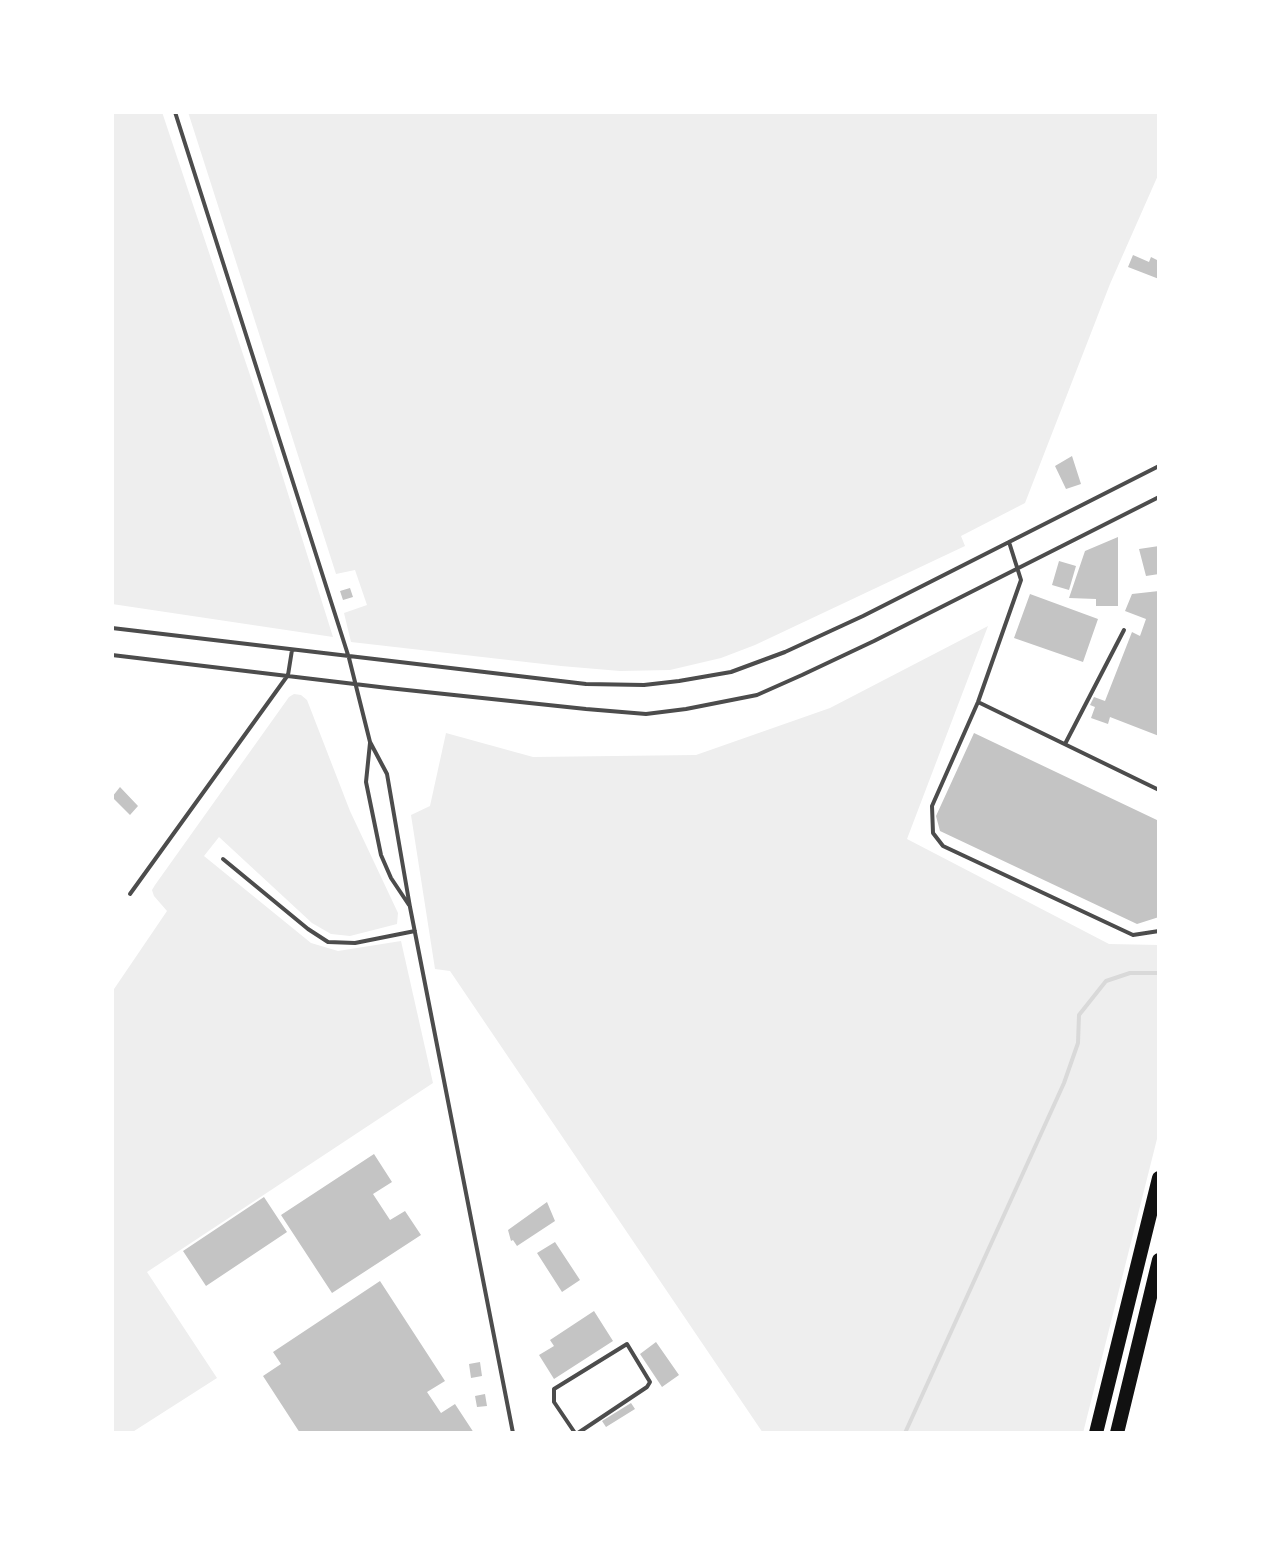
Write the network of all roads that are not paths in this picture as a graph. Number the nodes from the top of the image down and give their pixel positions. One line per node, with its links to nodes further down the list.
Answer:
1 (175, 112): 10 (lane)
2 (1159, 466): 4 (lane)
3 (1159, 497): 5 (lane)
4 (1009, 542): 5 (lane); 10 (lane)
5 (1019, 567): 12 (lane); 13 (lane)
6 (112, 628): 8 (lane)
7 (1124, 630): 15 (lane)
8 (292, 650): 10 (lane); 11 (lane)
9 (112, 655): 11 (lane)
10 (349, 658): 12 (lane)
11 (288, 675): 12 (lane); 18 (lane)
12 (357, 685): 14 (lane)
13 (978, 702): 15 (lane); 21 (lane)
14 (370, 742): 19 (lane); 19 (lane)
15 (1065, 744): 16 (lane)
16 (1159, 790)
17 (223, 859): 20 (lane)
18 (130, 894)
19 (410, 907): 20 (lane)
20 (415, 931): 24 (lane)
21 (1159, 931)
22 (1159, 1178): 26 (main road)
23 (1159, 1260): 27 (main road)
24 (513, 1433)
25 (576, 1433): 25 (lane)
26 (1096, 1433)
27 (1117, 1433)

